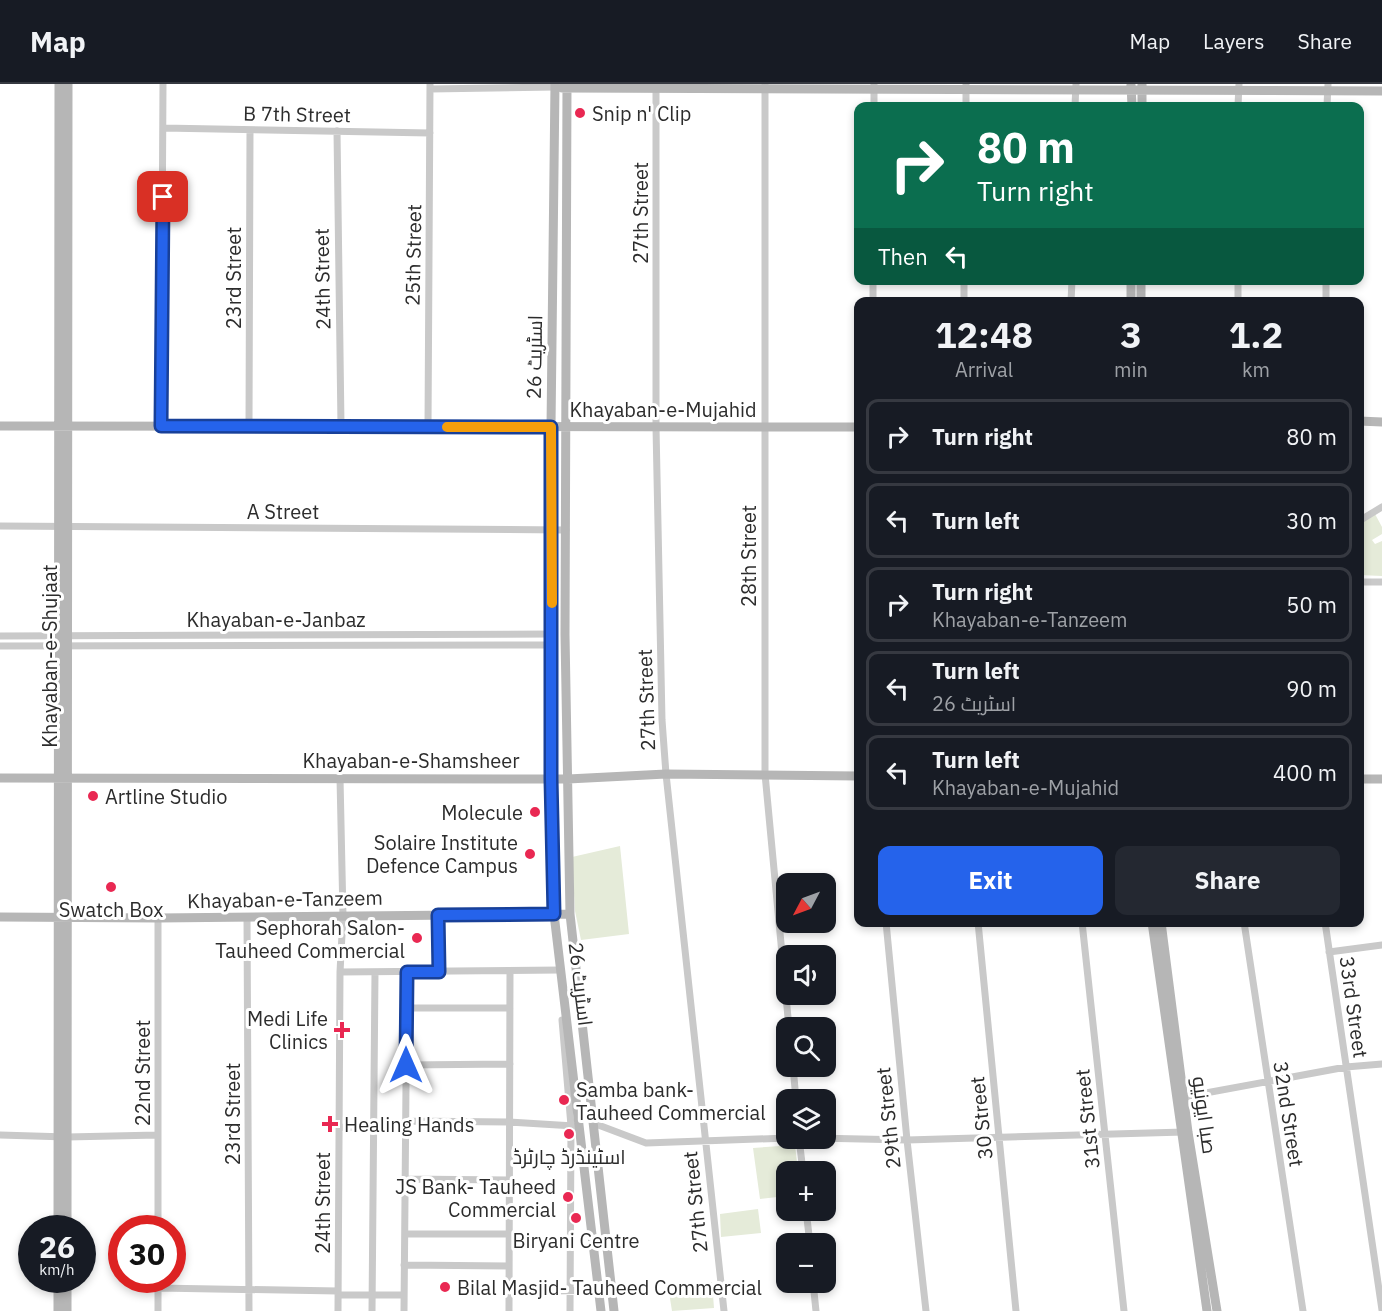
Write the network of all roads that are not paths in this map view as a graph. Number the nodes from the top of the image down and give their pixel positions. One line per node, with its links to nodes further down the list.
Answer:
1 (59, 84): 28 (main road, Khayaban-e-Shujaat)
2 (68, 84): 28 (main road, Khayaban-e-Shujaat)
3 (163, 84): 21 (street)
4 (430, 86): 5 (street); 24 (street, 25th Street)
5 (555, 86): 6 (main road); 33 (main road, اسٹریٹ 26)
6 (567, 86): 7 (main road); 34 (main road, اسٹریٹ 26)
7 (656, 86): 8 (main road); 35 (street, 27th Street)
8 (765, 86): 9 (main road); 36 (street, 28th Street)
9 (874, 86): 12 (main road); 17 (street)
10 (1076, 86): 12 (main road); 13 (main road); 18 (street)
11 (1238, 86): 14 (main road); 15 (main road); 19 (street)
12 (966, 87)
13 (1132, 87): 14 (main road)
14 (1142, 87)
15 (1328, 87): 16 (main road); 20 (street)
16 (1382, 91)
17 (874, 102)
18 (1075, 102)
19 (1238, 102)
20 (1327, 102)
21 (163, 128): 22 (street, B 7th Street); 29 (street)
22 (250, 129): 23 (street, B 7th Street); 30 (street, 23rd Street)
23 (337, 131): 24 (street, B 7th Street); 31 (street, 24th Street)
24 (430, 133): 32 (street, 25th Street)
25 (1364, 421): 26 (main road)
26 (1382, 422)
27 (0, 426): 28 (main road, Khayaban-e-Mujahid)
28 (64, 426): 29 (main road, Khayaban-e-Mujahid); 41 (main road, Khayaban-e-Shujaat)
29 (161, 426): 30 (main road, Khayaban-e-Mujahid)
30 (249, 426): 31 (main road, Khayaban-e-Mujahid)
31 (341, 426): 32 (main road, Khayaban-e-Mujahid)
32 (428, 426): 33 (main road, Khayaban-e-Mujahid)
33 (551, 427): 34 (main road, Khayaban-e-Mujahid); 42 (main road, اسٹریٹ 26)
34 (567, 427): 35 (main road, Khayaban-e-Mujahid); 43 (main road, اسٹریٹ 26)
35 (656, 427): 36 (main road, Khayaban-e-Mujahid); 51 (street, 27th Street)
36 (764, 427): 37 (main road, Khayaban-e-Mujahid); 52 (street, 28th Street)
37 (854, 427)
38 (1382, 508): 39 (street)
39 (1364, 518)
40 (0, 526): 41 (street, A Street)
41 (64, 526): 42 (street, A Street); 48 (main road, Khayaban-e-Shujaat)
42 (552, 530): 43 (street, A Street); 46 (main road, اسٹریٹ 26)
43 (566, 530): 60 (main road, اسٹریٹ 26)
44 (1364, 582): 45 (street)
45 (1382, 582)
46 (552, 634): 48 (street, Khayaban-e-Janbaz); 49 (main road, اسٹریٹ 26)
47 (0, 636): 48 (street, Khayaban-e-Janbaz)
48 (63, 641): 49 (street, Khayaban-e-Janbaz); 50 (street, Khayaban-e-Janbaz); 55 (main road, Khayaban-e-Shujaat)
49 (552, 645): 57 (main road, اسٹریٹ 26)
50 (0, 646)
51 (666, 774): 52 (main road, Khayaban-e-Shamsheer); 60 (main road, Khayaban-e-Shamsheer); 108 (street, 27th Street)
52 (765, 774): 53 (main road, Khayaban-e-Shamsheer); 86 (street, 28th Street)
53 (854, 776)
54 (0, 778): 55 (main road, Khayaban-e-Shamsheer)
55 (62, 778): 56 (main road, Khayaban-e-Shamsheer); 67 (main road, Khayaban-e-Shujaat)
56 (340, 778): 57 (main road, Khayaban-e-Shamsheer); 64 (street, 24th Street)
57 (551, 779): 60 (main road, Khayaban-e-Shamsheer); 61 (main road, اسٹریٹ 26)
58 (1364, 779): 59 (main road)
59 (1382, 779)
60 (567, 780): 62 (main road, اسٹریٹ 26)
61 (554, 914): 62 (main road, Khayaban-e-Tanzeem); 63 (main road, Khayaban-e-Tanzeem); 78 (main road, اسٹریٹ 26)
62 (570, 914): 95 (main road, اسٹریٹ 26)
63 (438, 915): 64 (main road, Khayaban-e-Tanzeem); 83 (street)
64 (344, 916): 66 (main road, Khayaban-e-Tanzeem); 80 (street, 24th Street)
65 (0, 917): 67 (main road, Khayaban-e-Tanzeem)
66 (247, 917): 68 (main road, Khayaban-e-Tanzeem); 119 (street, 23rd Street)
67 (63, 918): 68 (main road, Khayaban-e-Tanzeem); 103 (main road, Khayaban-e-Shujaat)
68 (158, 918): 102 (street, 22nd Street)
69 (886, 927): 107 (street, 29th Street)
70 (979, 927): 104 (street, 30 Street)
71 (1083, 927): 100 (street, 31st Street)
72 (1153, 927): 99 (main road, صبا ایونیو)
73 (1162, 927): 92 (main road, صبا ایونیو)
74 (1245, 927): 91 (street, 32nd Street)
75 (1326, 927): 77 (street, 33rd Street)
76 (1382, 945): 77 (street)
77 (1329, 952): 90 (street, 33rd Street)
78 (560, 970): 79 (street); 97 (main road, اسٹریٹ 26)
79 (510, 971): 83 (street); 85 (street)
80 (339, 972): 81 (street); 96 (street, 24th Street)
81 (375, 972): 82 (street); 98 (street)
82 (407, 972): 83 (street); 84 (street)
83 (439, 972)
84 (406, 1008): 85 (street); 89 (street)
85 (510, 1008): 87 (street)
86 (788, 1017)
87 (510, 1064): 89 (street); 94 (street)
88 (1382, 1064): 90 (street)
89 (406, 1065): 93 (street)
90 (1346, 1067): 91 (street); 130 (street, 33rd Street)
91 (1268, 1081): 92 (street); 149 (street, 32nd Street)
92 (1184, 1097): 99 (main road, صبا ایونیو)
93 (406, 1121): 94 (street); 98 (street); 109 (street)
94 (510, 1122): 97 (street); 110 (street)
95 (593, 1123): 108 (street); 141 (main road, اسٹریٹ 26)
96 (339, 1126): 98 (street); 126 (street, 24th Street)
97 (575, 1126): 120 (main road, اسٹریٹ 26); 121 (street)
98 (374, 1127): 128 (street)
99 (1184, 1132): 100 (street); 147 (main road, صبا ایونیو); 148 (main road, صبا ایونیو)
100 (1106, 1134): 104 (street); 146 (street, 31st Street)
101 (0, 1135): 103 (street)
102 (158, 1135): 103 (street); 113 (street, 22nd Street)
103 (63, 1137): 111 (main road, Khayaban-e-Shujaat); 112 (main road, Khayaban-e-Shujaat)
104 (1000, 1137): 107 (street); 145 (street, 30 Street)
105 (776, 1138): 108 (street)
106 (836, 1138): 107 (street)
107 (907, 1140): 144 (street, 29th Street)
108 (705, 1141): 142 (street, 27th Street)
109 (405, 1179): 110 (street); 114 (street)
110 (509, 1180): 115 (street)
111 (59, 1215)
112 (66, 1215)
113 (158, 1215)
114 (405, 1234): 115 (street); 116 (street)
115 (509, 1234): 117 (street)
116 (405, 1265): 117 (street); 129 (street)
117 (509, 1266): 122 (street)
118 (186, 1289): 119 (street)
119 (250, 1290): 126 (street); 134 (street, 23rd Street)
120 (599, 1290): 121 (street); 140 (main road, اسٹریٹ 26)
121 (570, 1291): 122 (street); 139 (street)
122 (509, 1292): 138 (street)
123 (58, 1293): 131 (main road)
124 (67, 1293): 132 (main road)
125 (158, 1293): 133 (street)
126 (338, 1293): 128 (street); 135 (street, 24th Street)
127 (814, 1293): 143 (street)
128 (372, 1295): 129 (street); 136 (street)
129 (404, 1295): 137 (street)
130 (1382, 1310)
131 (58, 1311)
132 (67, 1311)
133 (158, 1311)
134 (249, 1311)
135 (338, 1311)
136 (372, 1311)
137 (404, 1311)
138 (509, 1311)
139 (570, 1311)
140 (601, 1311)
141 (614, 1311)
142 (724, 1311)
143 (816, 1311)
144 (926, 1311)
145 (1016, 1311)
146 (1124, 1311)
147 (1207, 1311)
148 (1217, 1311)
149 (1303, 1311)

